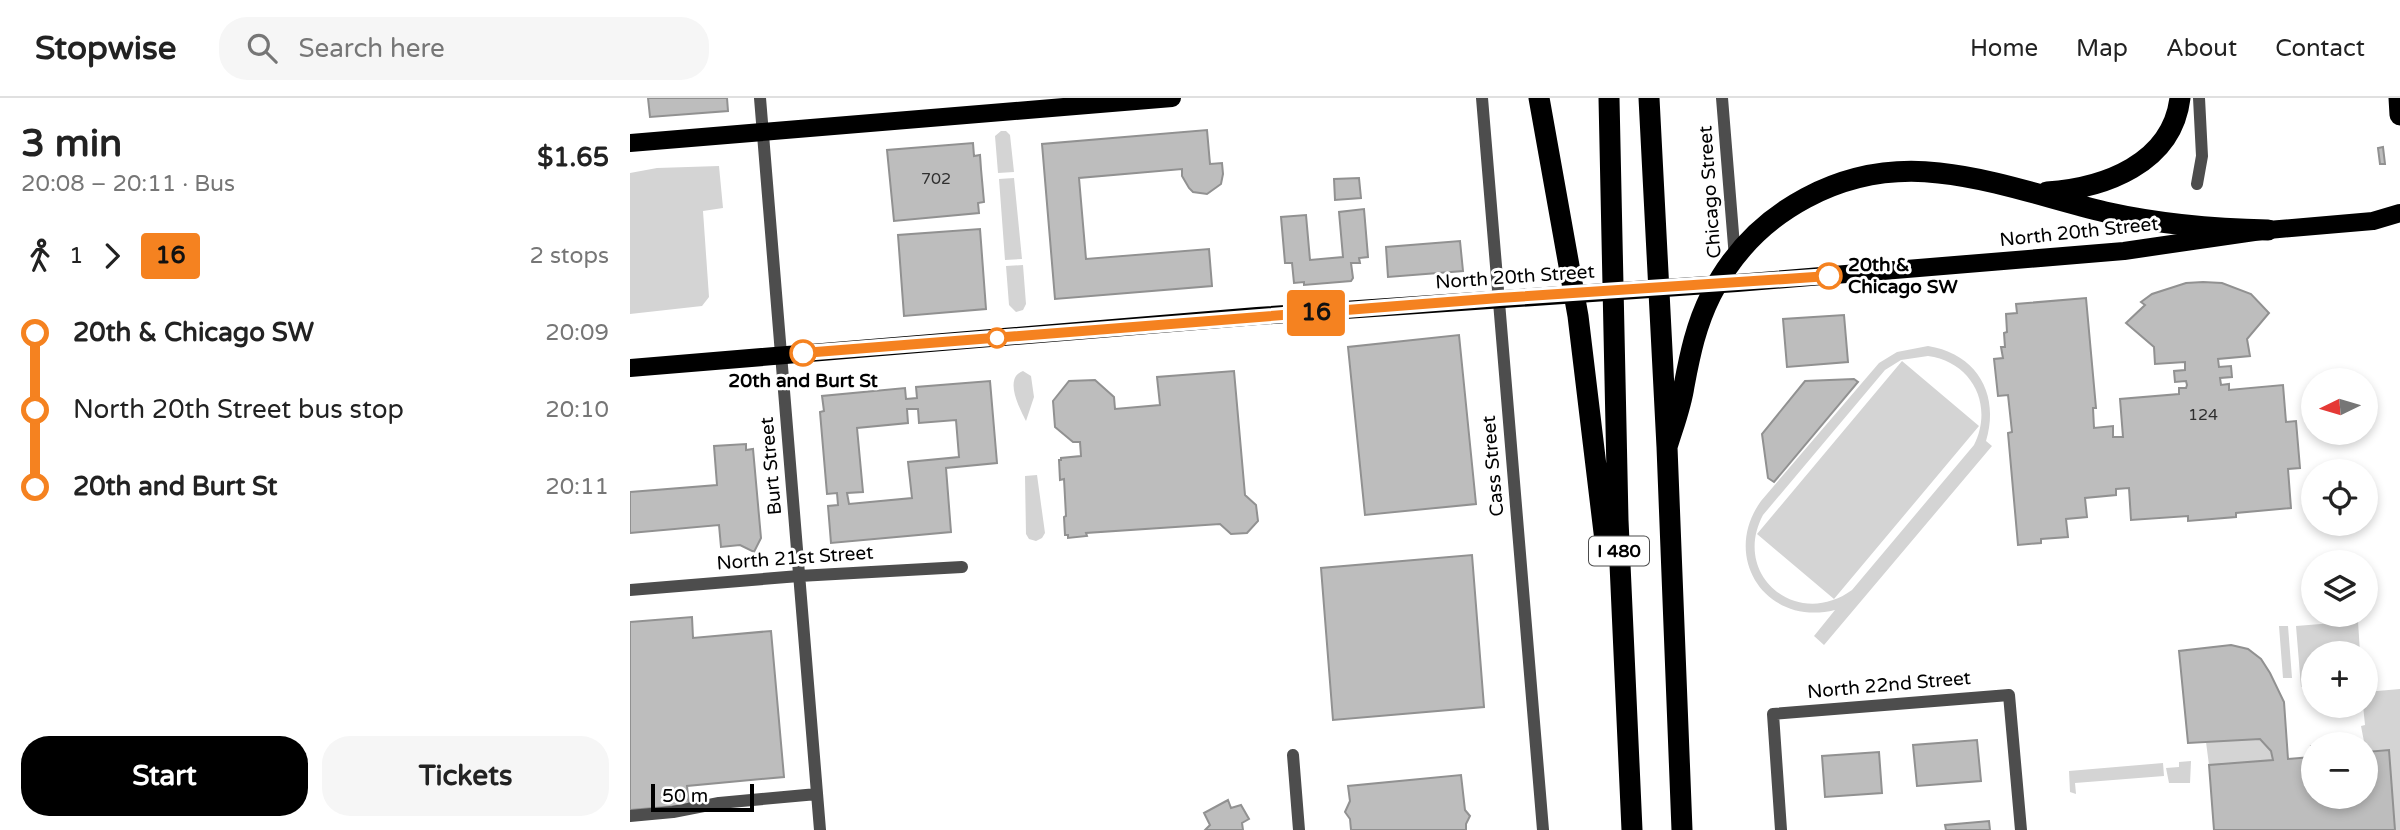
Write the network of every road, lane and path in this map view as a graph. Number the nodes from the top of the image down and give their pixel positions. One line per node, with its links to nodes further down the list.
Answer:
1 (760, 98): 12 (street, Burt Street)
2 (1172, 98): 12 (main road)
3 (1482, 98): 19 (street, Cass Street)
4 (1539, 98): 26 (highway)
5 (1609, 98): 26 (highway, I 480)
6 (1649, 98): 22 (highway, I 480)
7 (1722, 98): 18 (street, Chicago Street)
8 (2180, 98): 15 (highway)
9 (2199, 98): 14 (street)
10 (2399, 98): 11 (highway)
11 (2400, 115)
12 (763, 132): 13 (main road); 20 (street, Burt Street)
13 (630, 143)
14 (2197, 184)
15 (2034, 193): 17 (highway); 22 (highway)
16 (2400, 212): 17 (main road, North 20th Street)
17 (2268, 230): 18 (main road, North 20th Street)
18 (1737, 283): 19 (main road, North 20th Street)
19 (1499, 298): 20 (main road, North 20th Street); 32 (street, Cass Street)
20 (780, 355): 21 (main road, North 20th Street); 24 (street, Burt Street)
21 (630, 368)
22 (1667, 447): 34 (highway, I 480)
23 (962, 567): 24 (street, North 21st Street)
24 (799, 576): 25 (street, North 21st Street); 28 (street, Burt Street)
25 (630, 590)
26 (1627, 743): 33 (highway, I 480)
27 (1293, 755): 31 (street)
28 (817, 794): 29 (street); 30 (street, Burt Street)
29 (630, 816)
30 (820, 830)
31 (1299, 830)
32 (1543, 830)
33 (1632, 830)
34 (1682, 830)
35 (1781, 830): 36 (street, North 22nd Street)
36 (2021, 830)

